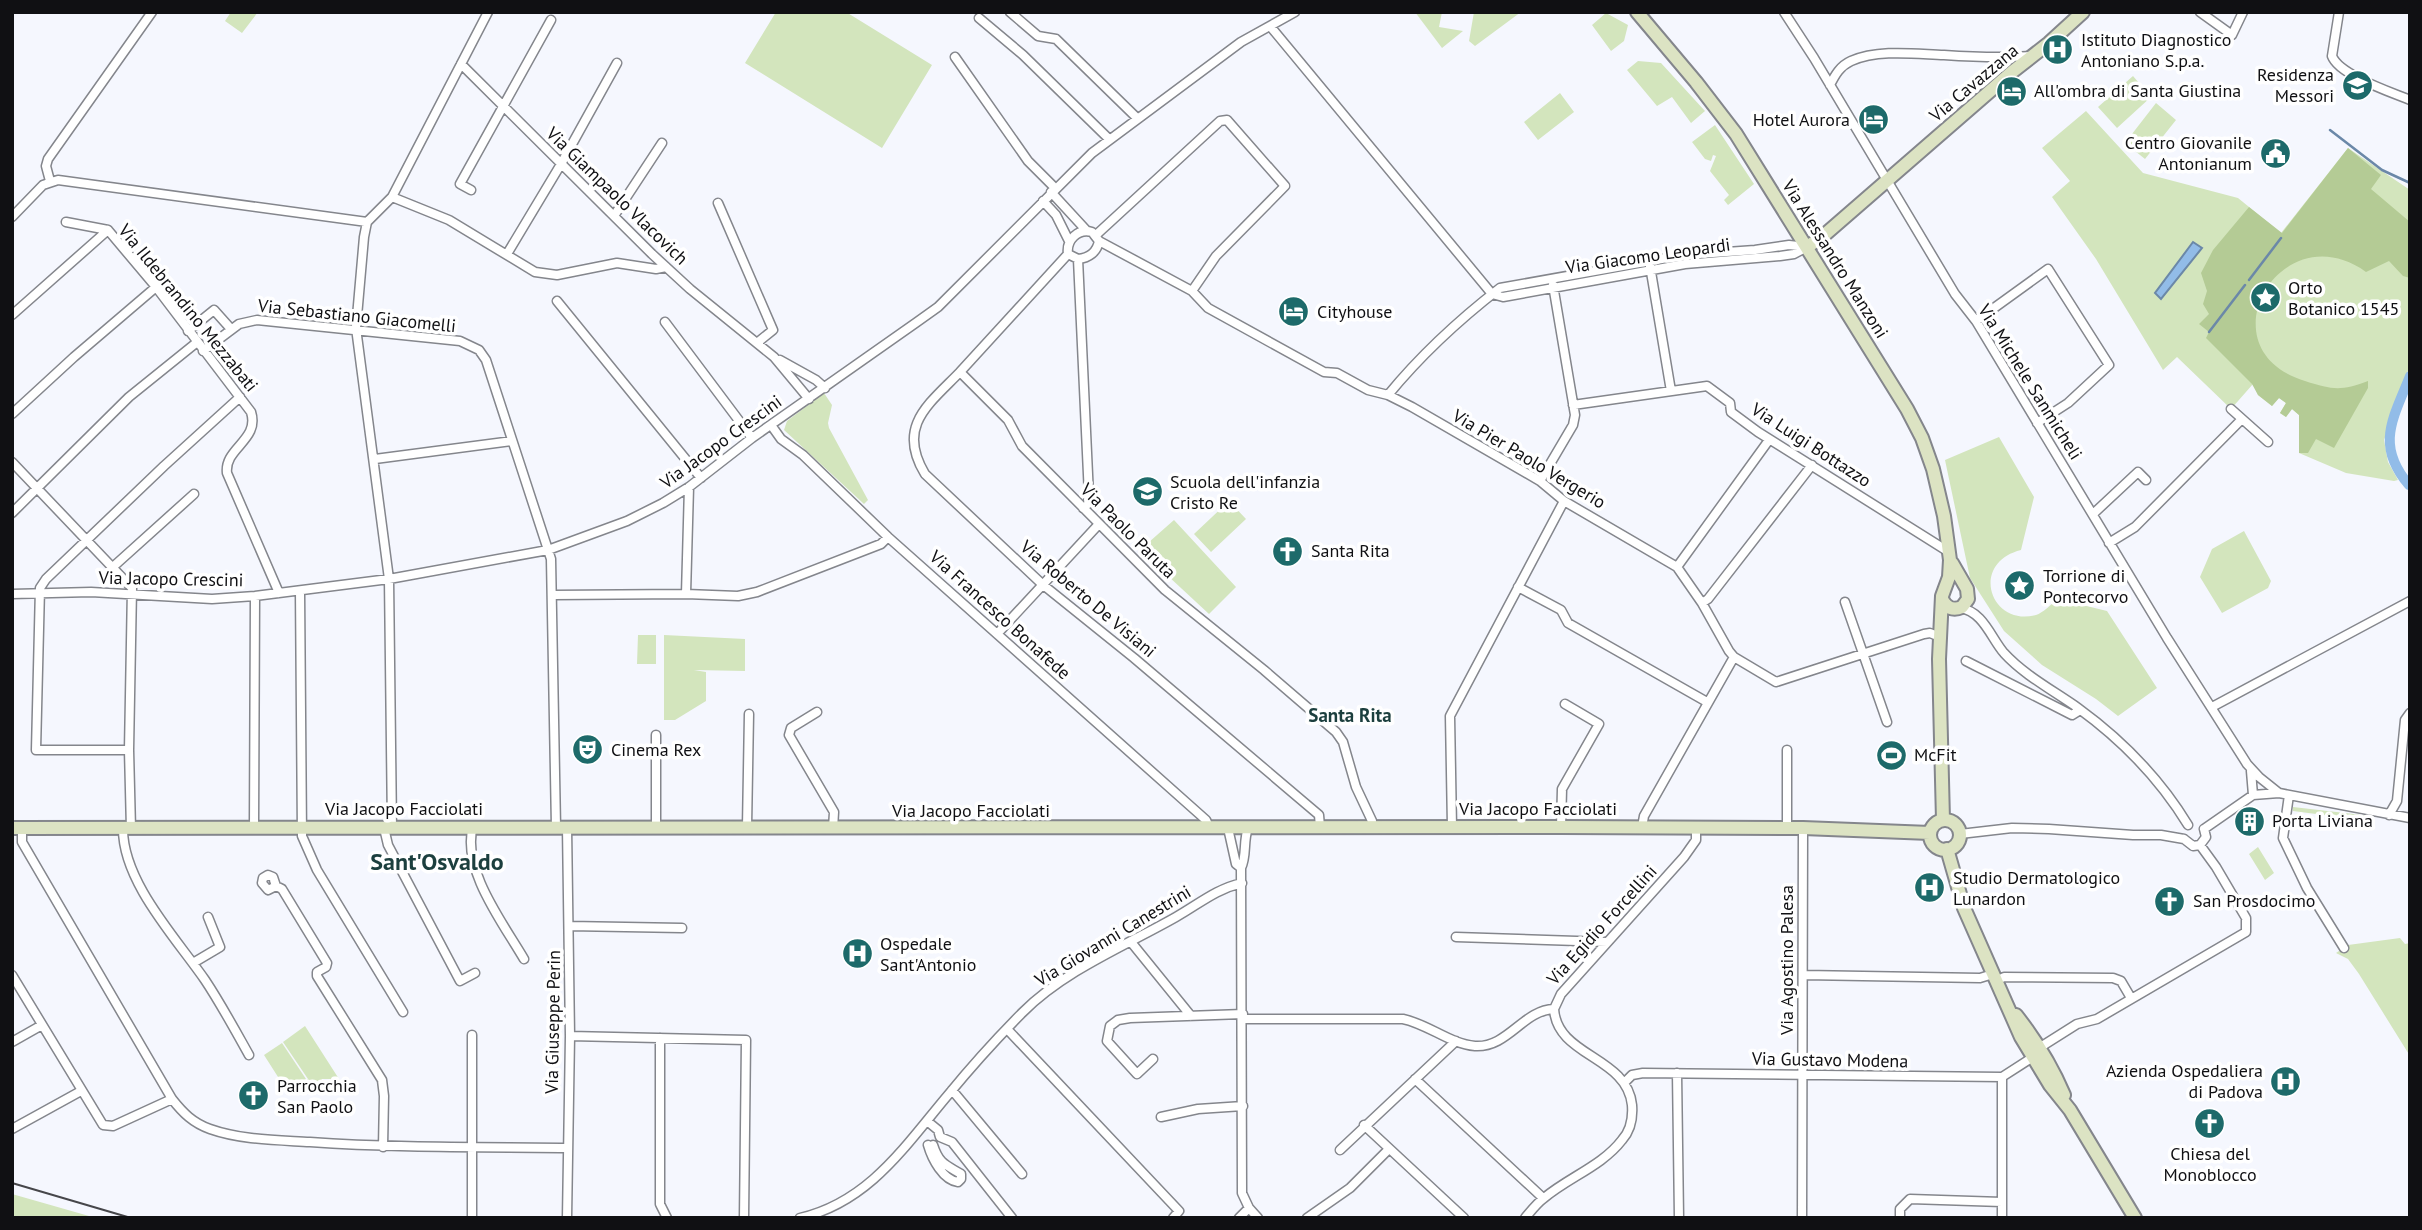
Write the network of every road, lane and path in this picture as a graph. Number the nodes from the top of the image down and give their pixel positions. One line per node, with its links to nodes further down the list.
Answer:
1 (152, 12): 26 (street)
2 (488, 12): 16 (street)
3 (1010, 12): 21 (street)
4 (1295, 12): 13 (street, Via Jacopo Crescini)
5 (1637, 12): 40 (main road, Via Alessandro Manzoni)
6 (1784, 12): 18 (street, Via Michele Sanmicheli)
7 (2082, 12): 14 (main road, Via Cavazzana)
8 (2200, 12): 9 (street)
9 (2243, 12)
10 (2339, 12): 19 (street)
11 (979, 18): 22 (street)
12 (551, 20): 20 (street)
13 (1270, 26): 21 (street, Via Jacopo Crescini); 49 (street)
14 (2032, 56): 18 (street); 25 (main road, Via Cavazzana)
15 (956, 57): 28 (street, Via Pier Paolo Vergerio)
16 (461, 64): 20 (street, Via Giampaolo Vlacovich); 29 (street)
17 (617, 64): 24 (street)
18 (1830, 85): 25 (street, Via Michele Sanmicheli)
19 (2410, 100)
20 (502, 106): 24 (street, Via Giampaolo Vlacovich); 27 (street)
21 (1137, 118): 22 (street, Via Jacopo Crescini)
22 (1109, 139): 28 (street, Via Jacopo Crescini)
23 (662, 143): 32 (street)
24 (561, 164): 32 (street, Via Giampaolo Vlacovich); 41 (street)
25 (1887, 180): 40 (main road, Via Giacomo Leopardi); 52 (street, Via Michele Sanmicheli)
26 (50, 181): 33 (street); 35 (street)
27 (471, 190)
28 (1053, 190): 30 (street, Via Jacopo Crescini); 37 (street, Via Pier Paolo Vergerio)
29 (392, 197): 35 (street); 41 (street)
30 (1043, 201): 39 (street); 62 (street, Via Jacopo Crescini)
31 (718, 203): 58 (street)
32 (614, 216): 45 (street, Via Giampaolo Vlacovich)
33 (12, 217)
34 (66, 222): 36 (street, Via Ildebrandino Mezzabati)
35 (367, 222): 54 (street)
36 (108, 230): 47 (street, Via Ildebrandino Mezzabati); 51 (street)
37 (1086, 230): 38 (street, Via Pier Paolo Vergerio); 39 (street)
38 (1098, 238): 43 (street); 48 (street, Via Pier Paolo Vergerio); 48 (street)
39 (1069, 241): 42 (street)
40 (1807, 247): 44 (street, Via Giacomo Leopardi); 95 (main road, Via Alessandro Manzoni)
41 (507, 254): 45 (street)
42 (1068, 254): 43 (street); 61 (street)
43 (1079, 259): 87 (street)
44 (1650, 266): 46 (street, Via Giacomo Leopardi); 63 (street)
45 (666, 267): 58 (street, Via Giampaolo Vlacovich)
46 (1553, 284): 49 (street, Via Giacomo Leopardi); 67 (street)
47 (156, 287): 56 (street, Via Ildebrandino Mezzabati); 69 (street)
48 (1192, 290): 64 (street, Via Pier Paolo Vergerio)
49 (1492, 294): 64 (street)
50 (557, 301): 80 (street)
51 (12, 315)
52 (1976, 321): 71 (street, Via Michele Sanmicheli); 71 (street)
53 (665, 322): 73 (street)
54 (356, 328): 55 (street, Via Sebastiano Giacomelli); 75 (street, Via Sebastiano Giacomelli); 77 (street)
55 (231, 330): 56 (street); 59 (street, Via Sebastiano Giacomelli)
56 (188, 331): 57 (street, Via Ildebrandino Mezzabati)
57 (196, 342): 59 (street, Via Ildebrandino Mezzabati); 84 (street)
58 (758, 342): 60 (street, Via Giampaolo Vlacovich)
59 (203, 351): 65 (street, Via Ildebrandino Mezzabati)
60 (774, 357): 62 (street, Via Giampaolo Vlacovich); 66 (street, Via Giampaolo Vlacovich)
61 (960, 372): 87 (street, Via Paolo Paruta); 99 (street, Via Roberto De Visiani)
62 (825, 388): 66 (street, Via Jacopo Crescini)
63 (1671, 391): 67 (street, Via Luigi Bottazzo); 74 (street, Via Luigi Bottazzo)
64 (1388, 395): 82 (street, Via Pier Paolo Vergerio)
65 (240, 397): 92 (street); 104 (street, Via Ildebrandino Mezzabati)
66 (809, 399): 72 (street, Via Jacopo Crescini)
67 (1573, 405): 82 (street)
68 (2231, 409): 70 (street)
69 (12, 414)
70 (2242, 419): 76 (street); 93 (street)
71 (2038, 423): 89 (street, Via Michele Sanmicheli)
72 (771, 425): 73 (street, Via Jacopo Crescini); 91 (street, Via Francesco Bonafede)
73 (752, 438): 80 (street, Via Jacopo Crescini)
74 (1769, 440): 79 (street, Via Luigi Bottazzo); 97 (street)
75 (512, 441): 77 (street); 94 (street, Via Sebastiano Giacomelli)
76 (2268, 442)
77 (375, 459): 98 (street)
78 (12, 462): 84 (street)
79 (1812, 466): 95 (street, Via Luigi Bottazzo); 113 (street)
80 (701, 478): 83 (street, Via Jacopo Crescini)
81 (2146, 480): 89 (street)
82 (1540, 481): 86 (street, Via Pier Paolo Vergerio)
83 (689, 487): 94 (street, Via Jacopo Crescini); 108 (street)
84 (37, 488): 88 (street); 92 (street)
85 (194, 494): 96 (street)
86 (1564, 501): 97 (street, Via Pier Paolo Vergerio); 100 (street)
87 (1083, 508): 90 (street, Via Paolo Paruta)
88 (12, 513)
89 (2093, 514): 93 (street, Via Michele Sanmicheli)
90 (1100, 524): 99 (street); 147 (street, Via Paolo Paruta)
91 (888, 537): 108 (street); 117 (street, Via Francesco Bonafede)
92 (87, 540): 96 (street); 103 (street)
93 (2109, 542): 123 (street, Via Michele Sanmicheli)
94 (548, 550): 98 (street, Via Jacopo Crescini); 109 (street, Via Sebastiano Giacomelli)
95 (1949, 552): 101 (main road, Via Alessandro Manzoni); 105 (main road, Via Alessandro Manzoni)
96 (114, 566): 107 (street)
97 (1677, 567): 113 (street, Via Pier Paolo Vergerio)
98 (389, 579): 102 (street, Via Jacopo Crescini); 153 (street)
99 (1042, 584): 117 (street); 146 (street, Via Roberto De Visiani)
100 (1518, 587): 121 (street); 148 (street)
101 (1966, 590): 105 (main road); 114 (main road); 115 (street, Via Alessandro Manzoni)
102 (300, 591): 104 (street, Via Jacopo Crescini); 141 (street)
103 (39, 592): 106 (street, Via Jacopo Crescini); 107 (street, Via Jacopo Crescini); 130 (street)
104 (279, 593): 110 (street, Via Jacopo Crescini)
105 (1944, 593): 114 (main road); 116 (main road, Via Alessandro Manzoni)
106 (12, 594)
107 (133, 594): 110 (street, Via Jacopo Crescini); 130 (street)
108 (686, 594): 109 (street)
109 (553, 595): 142 (street, Via Giuseppe Perin)
110 (255, 596): 152 (street)
111 (2410, 601): 123 (street)
112 (1845, 602): 118 (street)
113 (1702, 603): 119 (street, Via Pier Paolo Vergerio)
114 (1959, 609): 115 (street, Via Alessandro Manzoni); 116 (main road)
115 (1988, 630): 124 (street, Via Alessandro Manzoni)
116 (1940, 633): 118 (street); 138 (main road, Via Alessandro Manzoni)
117 (997, 634): 145 (street, Via Francesco Bonafede)
118 (1863, 654): 119 (street); 128 (street)
119 (1734, 657): 121 (street)
120 (1966, 661): 124 (street)
121 (1707, 702): 150 (street)
122 (1565, 704): 149 (street)
123 (2212, 707): 132 (street, Via Michele Sanmicheli)
124 (2080, 710): 139 (street, Via Alessandro Manzoni)
125 (817, 712): 160 (street)
126 (2410, 713): 136 (street)
127 (750, 714): 144 (street)
128 (1887, 722)
129 (656, 735): 143 (street)
130 (129, 750): 159 (street)
131 (1787, 750): 156 (street)
132 (2250, 769): 133 (street, Via Michele Sanmicheli); 134 (street, Via Michele Sanmicheli)
133 (2279, 793): 134 (street); 135 (street)
134 (2253, 795): 158 (street)
135 (2289, 795): 136 (street); 175 (street)
136 (2389, 815): 137 (street)
137 (2410, 818)
138 (1943, 820): 161 (main road); 162 (main road)
139 (2188, 825): 158 (street); 163 (street)
140 (473, 826): 142 (main road, Via Jacopo Facciolati); 153 (main road, Via Jacopo Facciolati); 176 (street)
141 (302, 827): 152 (main road, Via Jacopo Facciolati); 153 (main road, Via Jacopo Facciolati); 184 (street)
142 (562, 827): 143 (main road, Via Jacopo Facciolati); 170 (street, Via Giuseppe Perin)
143 (656, 827): 144 (main road, Via Jacopo Facciolati)
144 (747, 827): 160 (main road, Via Jacopo Facciolati)
145 (1209, 827): 154 (main road, Via Jacopo Facciolati); 160 (main road, Via Jacopo Facciolati)
146 (1320, 827): 147 (main road, Via Jacopo Facciolati); 154 (main road, Via Jacopo Facciolati)
147 (1371, 827): 148 (main road, Via Jacopo Facciolati)
148 (1452, 827): 149 (main road, Via Jacopo Facciolati)
149 (1561, 827): 150 (main road, Via Jacopo Facciolati)
150 (1642, 827): 155 (main road, Via Jacopo Facciolati)
151 (17, 828): 159 (main road, Via Jacopo Facciolati); 204 (street)
152 (254, 828): 159 (main road, Via Jacopo Facciolati)
153 (388, 828): 178 (street)
154 (1238, 828): 166 (street); 166 (street)
155 (1696, 828): 156 (main road, Via Jacopo Facciolati); 174 (street, Via Egidio Forcellini)
156 (1787, 828): 157 (main road, Via Jacopo Facciolati)
157 (1803, 828): 161 (main road, Via Jacopo Facciolati); 180 (street, Via Agostino Palesa)
158 (2204, 828): 164 (street)
159 (127, 829): 177 (street)
160 (834, 829)
161 (1930, 833): 165 (main road)
162 (1960, 834): 163 (street); 165 (main road)
163 (2184, 839): 164 (street)
164 (2200, 845): 182 (street)
165 (1947, 849): 181 (main road)
166 (1241, 868): 167 (street)
167 (1242, 883): 173 (street, Via Giovanni Canestrini); 186 (street)
168 (276, 886): 214 (street)
169 (208, 917): 177 (street)
170 (569, 926): 171 (street); 190 (street, Via Giuseppe Perin)
171 (682, 928)
172 (1456, 937): 174 (street)
173 (1130, 942): 185 (street); 188 (street, Via Giovanni Canestrini)
174 (1607, 942): 183 (street, Via Egidio Forcellini)
175 (2344, 948)
176 (524, 958)
177 (193, 963): 195 (street)
178 (475, 973)
179 (12, 975): 187 (street)
180 (1804, 975): 181 (street); 198 (street, Via Agostino Palesa)
181 (1995, 977): 182 (street); 194 (main road)
182 (2131, 998): 194 (street)
183 (1554, 1009): 192 (street); 201 (street, Via Egidio Forcellini)
184 (403, 1012)
185 (1191, 1016): 186 (street); 196 (street)
186 (1243, 1017): 192 (street); 205 (street)
187 (42, 1025): 193 (street); 203 (street)
188 (1007, 1029): 202 (street, Via Giovanni Canestrini); 230 (street)
189 (472, 1035): 213 (street)
190 (570, 1036): 191 (street); 215 (street, Via Giuseppe Perin)
191 (660, 1038): 226 (street); 227 (street)
192 (1455, 1041): 200 (street)
193 (12, 1042)
194 (2036, 1053): 199 (street); 239 (main road)
195 (249, 1055)
196 (1153, 1059)
197 (1677, 1073): 198 (street, Via Gustavo Modena); 201 (street, Via Gustavo Modena); 236 (street)
198 (1802, 1076): 199 (street, Via Gustavo Modena); 237 (street, Via Agostino Palesa)
199 (2002, 1077): 220 (street)
200 (1415, 1079): 208 (street); 219 (street)
201 (1625, 1082): 219 (street)
202 (952, 1090): 207 (street, Via Giovanni Canestrini); 218 (street)
203 (81, 1091): 204 (street); 209 (street)
204 (172, 1100): 214 (street)
205 (1243, 1107): 206 (street); 221 (street)
206 (1161, 1117)
207 (927, 1121): 210 (street, Via Giovanni Canestrini); 211 (street)
208 (1364, 1125): 216 (street); 217 (street)
209 (12, 1129)
210 (915, 1137): 212 (street); 223 (street, Via Giovanni Canestrini)
211 (940, 1137): 212 (street); 229 (street)
212 (931, 1145): 212 (street)
213 (471, 1146): 214 (street); 215 (street); 224 (street)
214 (383, 1147)
215 (566, 1148): 225 (street, Via Giuseppe Perin)
216 (1389, 1149): 233 (street); 234 (street)
217 (1340, 1150)
218 (1022, 1174)
219 (1543, 1198): 235 (street)
220 (2002, 1202): 222 (street); 238 (street)
221 (1249, 1208): 231 (street); 232 (street)
222 (1900, 1214)
223 (814, 1216): 228 (street, Via Giovanni Canestrini)
224 (472, 1218)
225 (567, 1218)
226 (667, 1218)
227 (744, 1218)
228 (800, 1218)
229 (1012, 1218)
230 (1172, 1218)
231 (1239, 1218)
232 (1258, 1218)
233 (1307, 1218)
234 (1464, 1218)
235 (1525, 1218)
236 (1679, 1218)
237 (1802, 1218)
238 (2002, 1218)
239 (2135, 1218)

